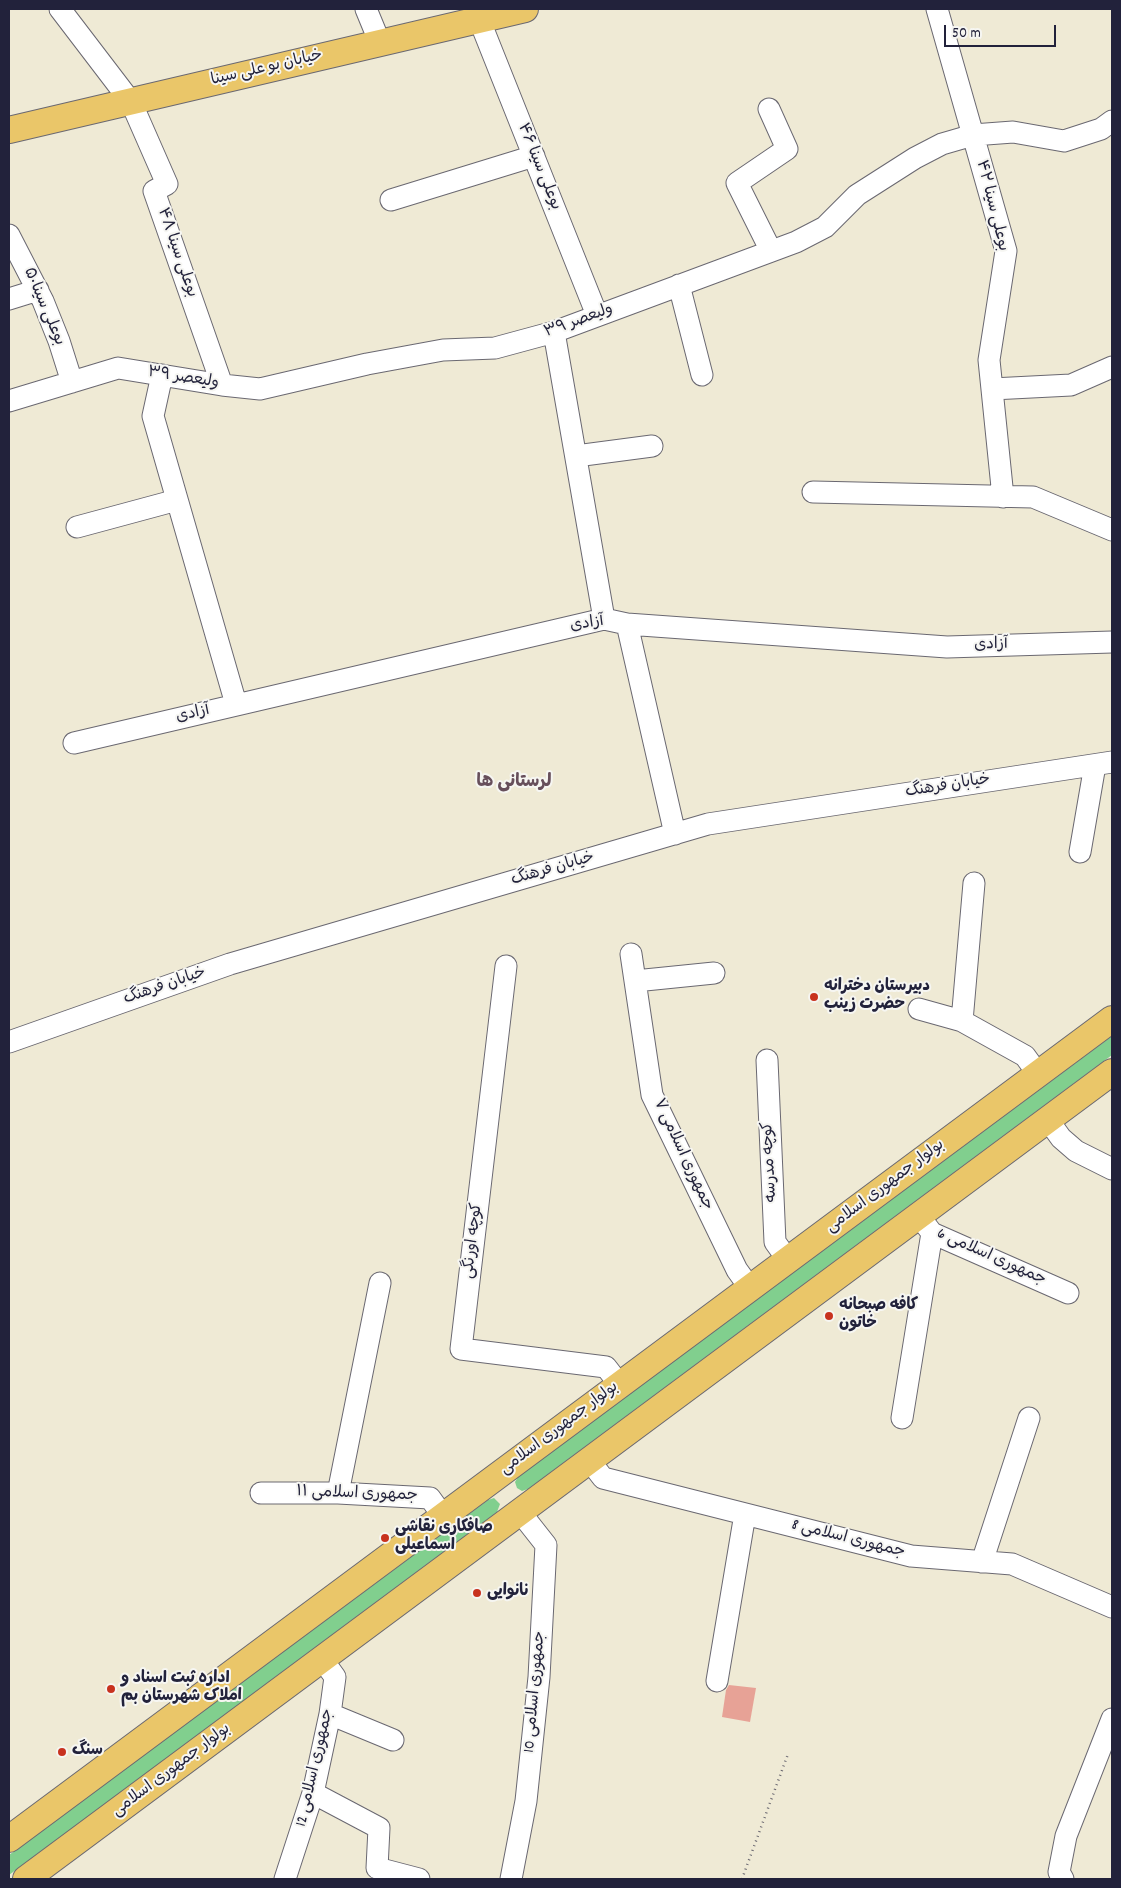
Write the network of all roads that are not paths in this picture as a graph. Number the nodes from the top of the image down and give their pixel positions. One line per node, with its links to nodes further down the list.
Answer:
1 (60, 9): 7 (street)
2 (366, 9): 6 (street)
3 (525, 9): 5 (main road, خیابان بو علی سینا)
4 (938, 9): 11 (street, بوعلی سینا ۴۲)
5 (479, 20): 6 (main road, خیابان بو علی سینا); 12 (street, بوعلی سینا ۴۶)
6 (380, 43): 7 (main road, خیابان بو علی سینا)
7 (131, 102): 10 (main road, خیابان بو علی سینا); 25 (street, بوعلی سینا ۴۸)
8 (769, 109): 15 (street)
9 (1112, 121): 11 (street, ولیعصر ۳۹)
10 (9, 130)
11 (973, 136): 15 (street, ولیعصر ۳۹); 26 (street, بوعلی سینا ۴۲)
12 (534, 156): 13 (street); 19 (street, بوعلی سینا ۴۶)
13 (391, 200)
14 (9, 235): 17 (street, بوعلی سینا۵۰)
15 (770, 251): 16 (street, ولیعصر ۳۹)
16 (680, 285): 19 (street, ولیعصر ۳۹); 23 (street)
17 (38, 290): 18 (street); 24 (street, بوعلی سینا۵۰)
18 (9, 299)
19 (597, 315): 20 (street, ولیعصر ۳۹)
20 (554, 332): 25 (street, ولیعصر ۳۹); 29 (street)
21 (1112, 367): 26 (street)
22 (162, 375): 24 (street, ولیعصر ۳۹); 25 (street, ولیعصر ۳۹); 32 (street)
23 (702, 375)
24 (72, 382): 27 (street, ولیعصر ۳۹)
25 (222, 385)
26 (992, 389): 31 (street, بوعلی سینا ۴۲)
27 (9, 402)
28 (652, 446): 29 (street)
29 (576, 456): 35 (street)
30 (814, 492): 31 (street)
31 (1003, 497): 34 (street)
32 (177, 500): 33 (street); 38 (street)
33 (77, 527)
34 (1112, 530)
35 (604, 619): 36 (street, آزادی); 38 (street, آزادی)
36 (627, 624): 37 (street, آزادی); 41 (street)
37 (1112, 642)
38 (236, 704): 39 (street, آزادی)
39 (74, 743)
40 (1104, 763): 41 (street, خیابان فرهنگ); 42 (street)
41 (675, 834): 51 (street, خیابان فرهنگ)
42 (1080, 852)
43 (974, 883): 50 (street)
44 (631, 954): 47 (street, جمهوری اسلامی ۷)
45 (506, 966): 62 (street, کوچه اورنگی)
46 (714, 973): 47 (street)
47 (635, 981): 60 (street, جمهوری اسلامی ۷)
48 (919, 1009): 50 (street)
49 (1112, 1019): 54 (main road, بولوار جمهوری اسلامی)
50 (962, 1021): 54 (street)
51 (9, 1042)
52 (767, 1060): 58 (street, کوچه مدرسه)
53 (1112, 1072): 55 (main road, بولوار جمهوری اسلامی)
54 (1038, 1074): 58 (main road, بولوار جمهوری اسلامی)
55 (1048, 1120): 56 (street); 57 (main road, بولوار جمهوری اسلامی)
56 (1112, 1169)
57 (926, 1224): 61 (street, جمهوری اسلامی 6); 63 (street); 65 (main road, بولوار جمهوری اسلامی)
58 (788, 1260): 60 (main road, بولوار جمهوری اسلامی)
59 (380, 1283): 68 (street)
60 (750, 1288): 62 (main road, بولوار جمهوری اسلامی)
61 (1068, 1293)
62 (620, 1385): 66 (main road, بولوار جمهوری اسلامی)
63 (902, 1418)
64 (1029, 1418): 72 (street)
65 (590, 1460): 69 (main road, بولوار جمهوری اسلامی); 70 (street, جمهوری اسلامی 8)
66 (495, 1478): 69 (main road); 71 (main road, بولوار جمهوری اسلامی)
67 (261, 1493): 68 (street, جمهوری اسلامی ۱۱)
68 (338, 1493): 71 (street, جمهوری اسلامی ۱۱)
69 (520, 1512): 74 (main road, بولوار جمهوری اسلامی); 84 (street, جمهوری اسلامی 10)
70 (745, 1514): 72 (street, جمهوری اسلامی 8); 75 (street)
71 (443, 1516): 80 (main road, بولوار جمهوری اسلامی)
72 (982, 1562): 73 (street, جمهوری اسلامی 8)
73 (1112, 1607)
74 (322, 1659): 76 (street, جمهوری اسلامی 12); 81 (main road, بولوار جمهوری اسلامی)
75 (717, 1681)
76 (330, 1714): 78 (street); 79 (street, جمهوری اسلامی 12)
77 (1112, 1719): 85 (street)
78 (393, 1740)
79 (313, 1793): 82 (street, جمهوری اسلامی 12); 83 (street)
80 (9, 1839)
81 (26, 1879)
82 (285, 1879)
83 (419, 1879)
84 (511, 1879)
85 (1063, 1879)

